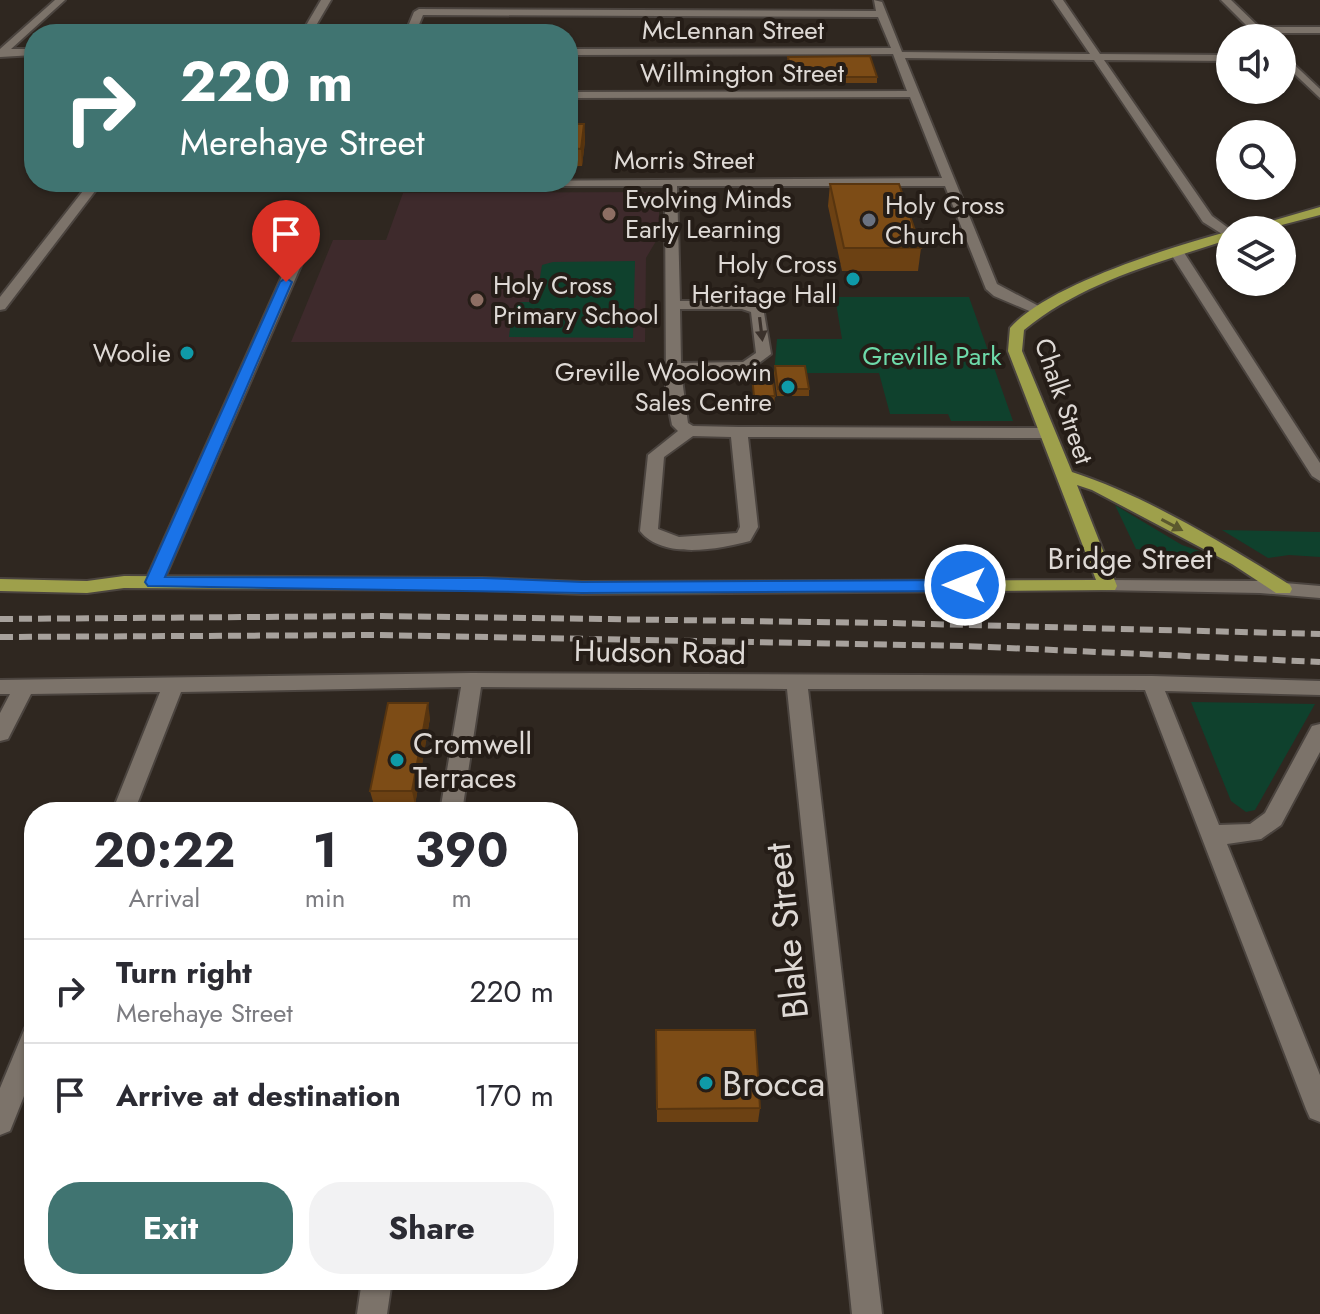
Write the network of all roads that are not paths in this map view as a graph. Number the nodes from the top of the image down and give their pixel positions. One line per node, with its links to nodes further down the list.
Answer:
1 (60, 0): 7 (street)
2 (326, 0): 8 (street)
3 (876, 0): 6 (street, Chalk Street)
4 (1058, 0): 18 (street)
5 (1226, 0): 10 (street)
6 (882, 14): 9 (street); 17 (street, Chalk Street)
7 (33, 24)
8 (312, 24)
9 (414, 24)
10 (1250, 24)
11 (1296, 30): 12 (street)
12 (1320, 30)
13 (24, 32): 16 (street)
14 (24, 52): 16 (street)
15 (578, 52): 17 (street, McLennan Street)
16 (0, 53)
17 (898, 53): 18 (street, McLennan Street); 21 (street, Chalk Street)
18 (1095, 57): 19 (street, McLennan Street); 30 (street)
19 (1216, 58)
20 (1296, 70): 23 (street)
21 (915, 94): 22 (street, Willmington Street); 26 (street, Chalk Street)
22 (578, 95)
23 (1320, 95)
24 (578, 182): 25 (street, Morris Street)
25 (671, 182): 26 (street, Morris Street); 34 (street)
26 (950, 182): 36 (street, Chalk Street)
27 (88, 192): 35 (street)
28 (1320, 211): 29 (main road)
29 (1296, 217)
30 (1216, 225)
31 (1216, 239): 32 (main road)
32 (1176, 251): 36 (main road); 42 (street)
33 (299, 254): 45 (street)
34 (672, 305): 37 (street); 37 (street, one-way to 37)
35 (0, 306)
36 (1039, 310): 40 (main road, Chalk Street)
37 (674, 368): 38 (street)
38 (689, 431): 39 (street); 39 (street)
39 (739, 432): 40 (street)
40 (1046, 433): 41 (main road, Chalk Street)
41 (1062, 475): 47 (main road, Chalk Street); 48 (main road, one-way to 48)
42 (1320, 476)
43 (0, 574): 44 (main road, Bridge Street)
44 (124, 582): 45 (main road, Bridge Street); 46 (main road, Bridge Street)
45 (154, 582): 47 (main road, Bridge Street)
46 (0, 585)
47 (1108, 586): 48 (street, Bridge Street)
48 (1283, 589): 49 (street, Bridge Street)
49 (1320, 592)
50 (472, 680): 51 (street, Hudson Road); 53 (street, Hudson Road); 60 (street)
51 (174, 683): 55 (street, Hudson Road); 59 (street)
52 (1152, 683): 53 (street, Hudson Road); 56 (street, Hudson Road); 61 (street)
53 (797, 684): 67 (street, Blake Street)
54 (0, 687): 55 (street, Hudson Road)
55 (24, 687): 58 (street)
56 (1320, 688)
57 (1320, 732): 61 (street)
58 (0, 733)
59 (127, 802)
60 (453, 802)
61 (1212, 834): 63 (street)
62 (24, 1062): 64 (street)
63 (1318, 1099)
64 (0, 1122)
65 (376, 1290): 66 (street)
66 (372, 1314)
67 (867, 1314)

